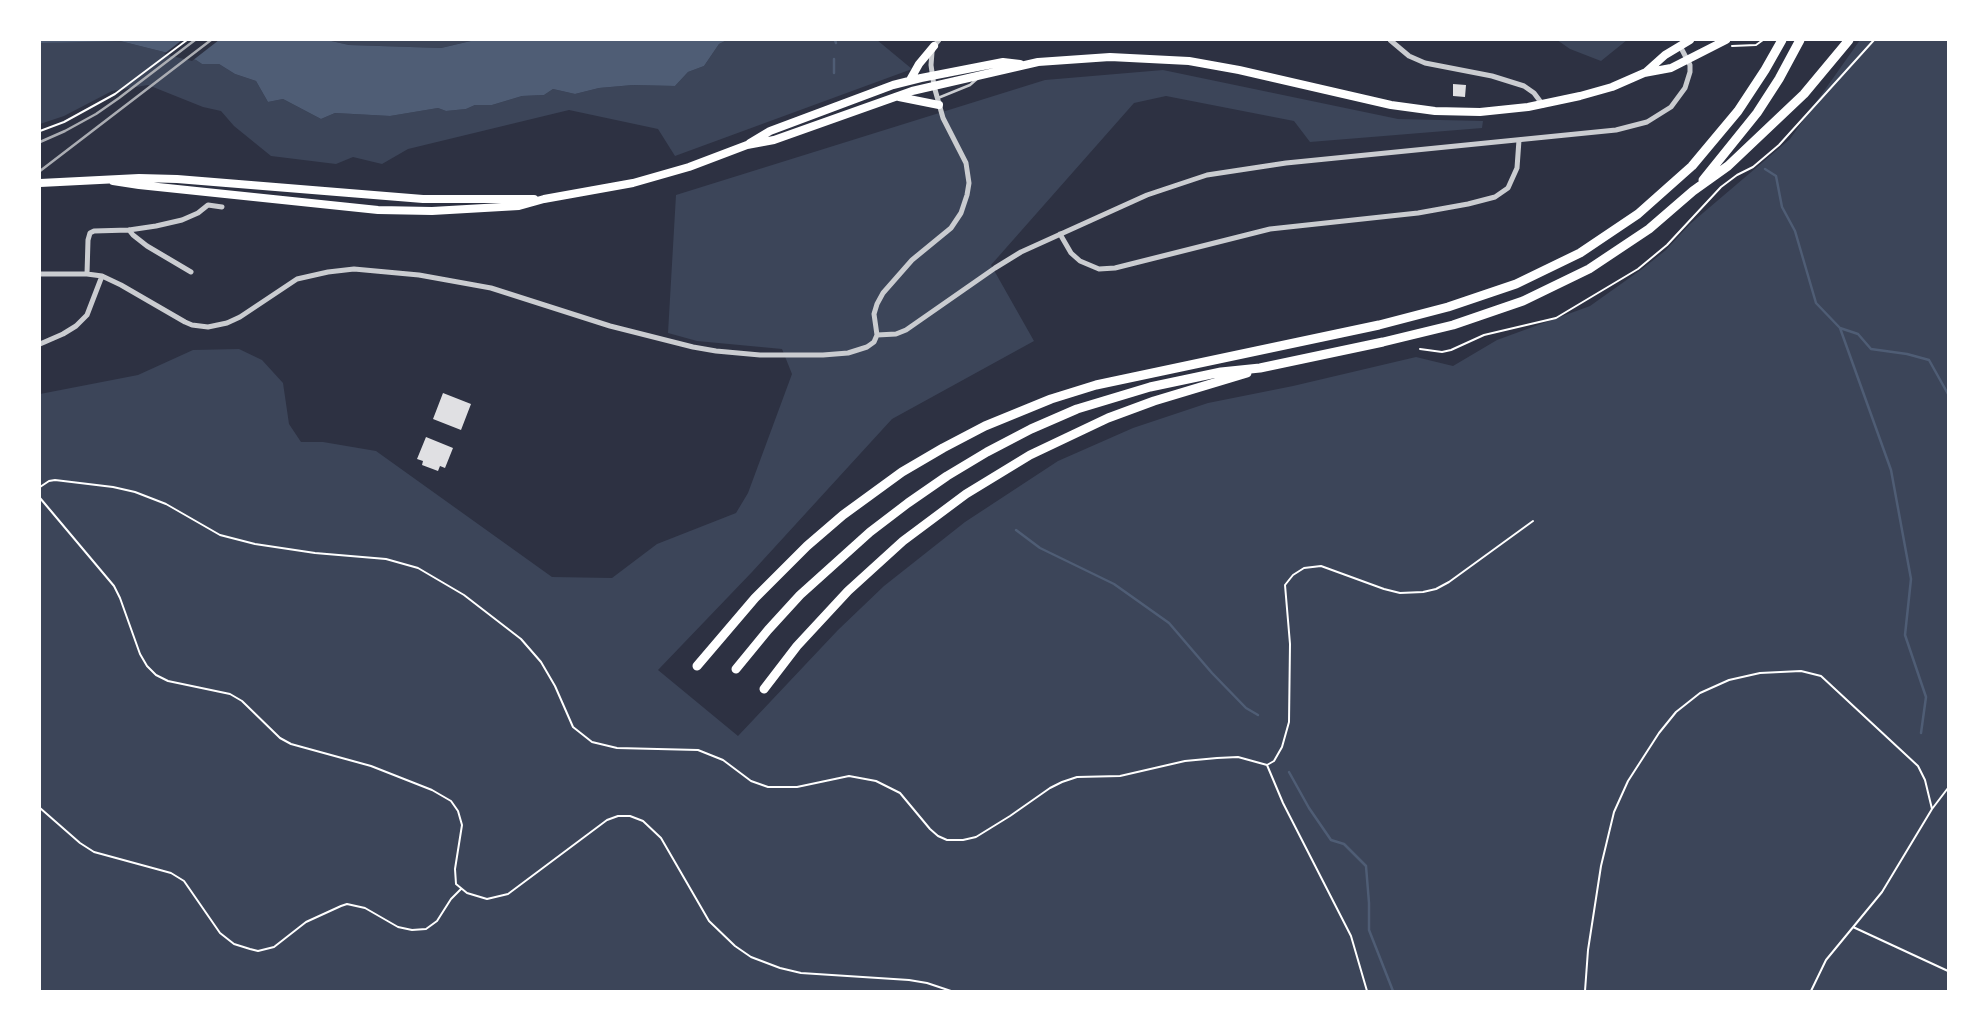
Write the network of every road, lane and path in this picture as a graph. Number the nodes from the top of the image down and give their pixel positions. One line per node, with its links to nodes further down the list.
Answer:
1 (187, 40): 21 (path)
2 (1390, 40): 20 (street)
3 (1690, 40): 10 (main road)
4 (1763, 40): 9 (path)
5 (1782, 40): 41 (highway)
6 (1800, 40): 26 (highway)
7 (1850, 40): 26 (highway)
8 (937, 43): 14 (street); 16 (main road)
9 (1729, 43): 11 (main road)
10 (1680, 46): 11 (street); 13 (main road)
11 (1688, 61): 13 (main road); 22 (street)
12 (1023, 64): 14 (main road); 15 (main road); 20 (main road)
13 (1644, 73): 20 (main road)
14 (932, 75): 16 (main road); 17 (street)
15 (980, 76): 17 (main road); 19 (lane)
16 (910, 80): 23 (main road)
17 (934, 86): 18 (main road); 19 (street)
18 (897, 96): 19 (main road); 23 (main road)
19 (938, 102): 35 (street)
20 (1543, 105)
21 (40, 132)
22 (1519, 140): 30 (street); 30 (street)
23 (746, 146): 27 (main road)
24 (113, 180): 25 (main road); 27 (main road); 27 (main road)
25 (40, 183)
26 (1693, 191): 37 (highway)
27 (544, 200)
28 (222, 207): 29 (street)
29 (130, 230): 31 (street); 33 (street)
30 (1060, 234): 35 (street)
31 (191, 272)
32 (40, 274): 33 (street)
33 (87, 274): 34 (street)
34 (102, 276): 35 (street); 36 (street)
35 (877, 335)
36 (40, 344)
37 (1260, 368): 42 (highway); 43 (highway)
38 (40, 487): 44 (path)
39 (40, 498): 48 (path)
40 (1533, 521): 44 (path)
41 (697, 666)
42 (736, 669)
43 (764, 689)
44 (1267, 765): 52 (path)
45 (1948, 788): 47 (path)
46 (40, 808): 48 (path)
47 (1932, 809): 49 (path); 53 (path)
48 (461, 889): 51 (path)
49 (1853, 926): 50 (path); 54 (path)
50 (1948, 971)
51 (951, 991)
52 (1368, 991)
53 (1584, 991)
54 (1811, 991)

